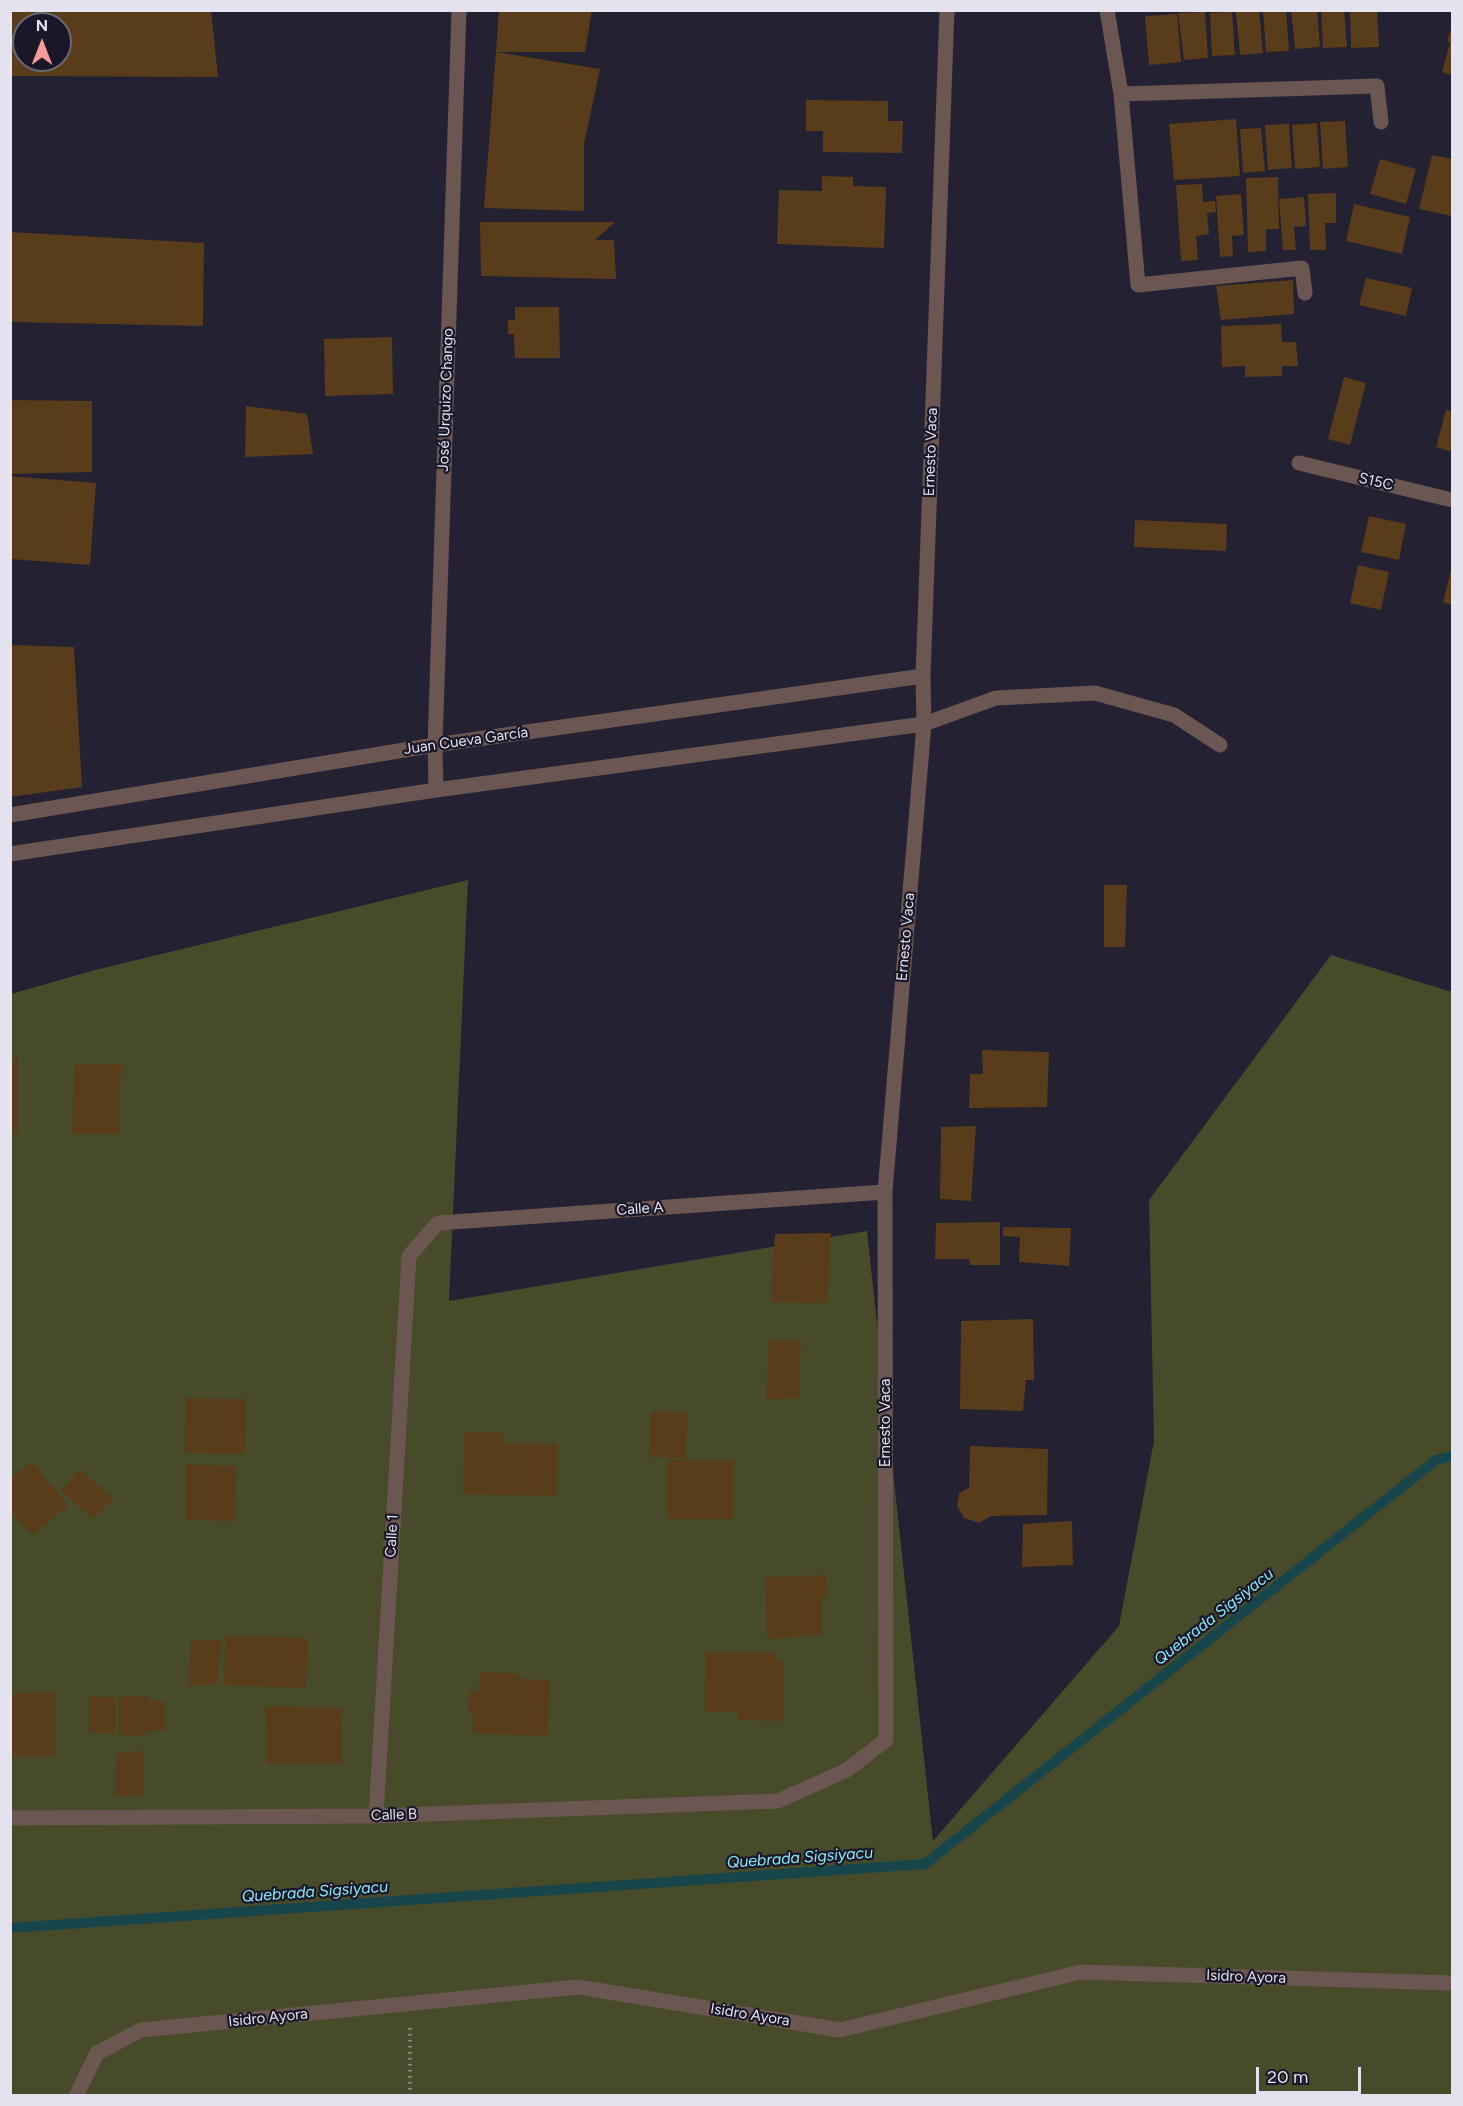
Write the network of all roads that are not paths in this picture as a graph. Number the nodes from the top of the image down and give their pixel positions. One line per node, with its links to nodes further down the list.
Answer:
1 (459, 10): 11 (street, José Urquizo Chango)
2 (947, 10): 9 (street, Ernesto Vaca)
3 (1107, 10): 4 (street)
4 (1121, 94): 5 (street); 6 (street)
5 (1381, 122)
6 (1305, 293)
7 (1299, 463): 8 (street, S15C)
8 (1452, 500)
9 (923, 676): 10 (street, Ernesto Vaca); 11 (street, Juan Cueva García)
10 (924, 724): 12 (street); 13 (street); 16 (street, Ernesto Vaca)
11 (435, 745): 13 (street, José Urquizo Chango); 14 (street, Juan Cueva García)
12 (1220, 745)
13 (436, 790): 15 (street)
14 (10, 815)
15 (10, 854)
16 (885, 1192): 17 (street, Calle A); 18 (street, Ernesto Vaca)
17 (409, 1256): 19 (street, Calle 1)
18 (778, 1801): 19 (street, Calle B)
19 (376, 1816): 20 (street, Calle B)
20 (10, 1818)
21 (1452, 1983): 22 (street, Isidro Ayora)
22 (76, 2096)

